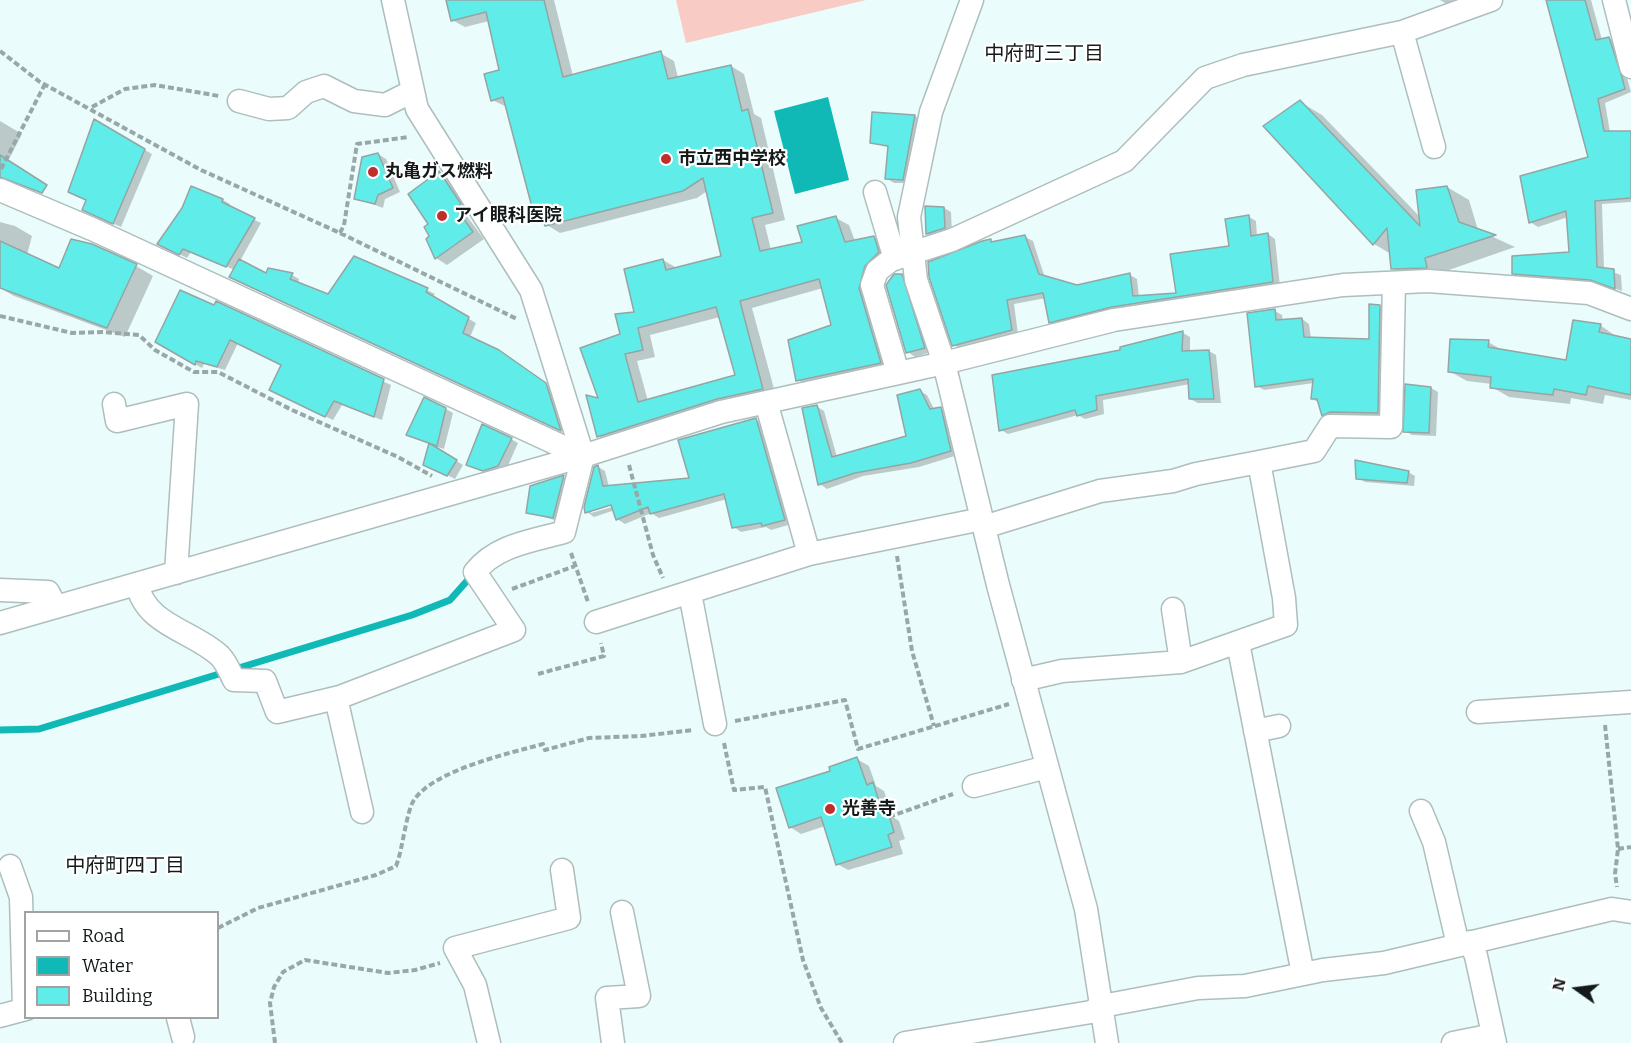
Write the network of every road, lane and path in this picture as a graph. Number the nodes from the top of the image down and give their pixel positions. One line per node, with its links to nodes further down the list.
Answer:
1 (393, 0): 10 (street)
2 (972, 0): 19 (street)
3 (1491, 0): 5 (street)
4 (1614, 0): 6 (street)
5 (1402, 32): 14 (street); 19 (street)
6 (1627, 33): 8 (street)
7 (0, 51): 9 (path)
8 (1631, 66)
9 (45, 84): 12 (path); 15 (path)
10 (413, 91): 11 (street); 13 (street)
11 (239, 101): 12 (path)
12 (91, 108): 18 (path)
13 (427, 126): 18 (path); 23 (street)
14 (1434, 147)
15 (0, 171)
16 (0, 190): 29 (street)
17 (875, 192): 19 (street)
18 (340, 233): 23 (path)
19 (904, 256): 24 (street); 25 (street)
20 (1394, 283): 21 (street); 24 (street); 30 (street)
21 (1631, 309)
22 (0, 316): 31 (path)
23 (543, 328): 29 (street)
24 (944, 363): 25 (street); 32 (street)
25 (898, 373): 26 (street)
26 (766, 402): 28 (street); 34 (street)
27 (114, 405): 36 (street)
28 (623, 444): 29 (street); 39 (path)
29 (583, 456): 31 (street); 40 (street)
30 (1259, 462): 32 (street); 45 (street)
31 (460, 492): 36 (street)
32 (983, 523): 33 (street); 47 (street)
33 (894, 536): 34 (street); 53 (path)
34 (809, 554): 39 (street)
35 (575, 566): 40 (path)
36 (176, 573): 37 (street)
37 (137, 584): 41 (street); 48 (street)
38 (0, 590): 41 (street)
39 (680, 595): 43 (street); 52 (street)
40 (491, 596): 48 (street)
41 (56, 607): 44 (street)
42 (1173, 609): 46 (street)
43 (597, 622)
44 (0, 623)
45 (1238, 643): 46 (street); 55 (street)
46 (1181, 662): 47 (street)
47 (1026, 690): 53 (path); 56 (street)
48 (336, 698): 59 (street)
49 (1631, 702): 50 (street)
50 (1603, 706): 51 (street); 62 (path)
51 (1478, 712)
52 (717, 724): 53 (path); 67 (path); 80 (path)
53 (933, 726)
54 (1279, 726): 55 (street)
55 (1255, 731): 70 (street)
56 (1047, 767): 57 (street); 72 (street)
57 (974, 786): 60 (path)
58 (1421, 811): 68 (street)
59 (362, 812)
60 (889, 817)
61 (1631, 847): 62 (path)
62 (1618, 849): 65 (path)
63 (10, 866): 71 (street)
64 (562, 870): 69 (street)
65 (1626, 911): 68 (street)
66 (622, 912): 79 (street)
67 (219, 927)
68 (1464, 944): 70 (street); 75 (street)
69 (460, 958): 77 (path); 78 (street)
70 (1303, 974): 72 (street)
71 (24, 981)
72 (1102, 1006): 76 (street); 82 (street)
73 (24, 1009): 74 (street)
74 (0, 1016)
75 (1494, 1039): 83 (street)
76 (939, 1041): 81 (street)
77 (275, 1043)
78 (489, 1043)
79 (613, 1043)
80 (842, 1043)
81 (905, 1043)
82 (1107, 1043)
83 (1453, 1043)

